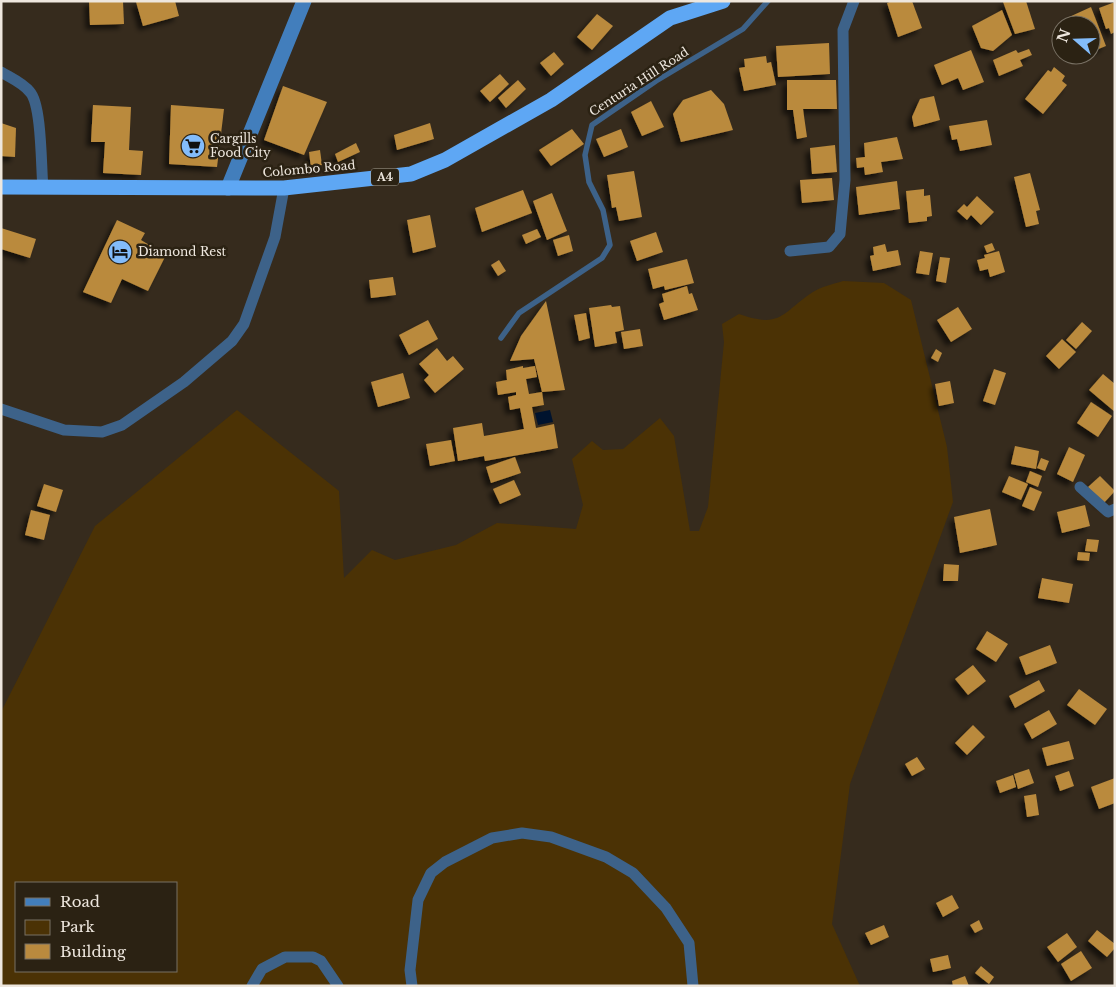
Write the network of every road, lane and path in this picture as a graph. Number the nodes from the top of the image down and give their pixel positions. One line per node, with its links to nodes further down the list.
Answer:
1 (304, 1): 8 (street)
2 (723, 1): 9 (highway, Colombo Road / A4)
3 (768, 1): 11 (lane, Centuria Hill Road)
4 (854, 1): 10 (street)
5 (1, 72): 7 (street)
6 (1, 187): 7 (highway, Colombo Road / A4)
7 (43, 188): 8 (highway, Colombo Road / A4)
8 (228, 188): 9 (highway, Colombo Road / A4)
9 (284, 188): 12 (street)
10 (790, 251)
11 (501, 338)
12 (1, 409)
13 (1080, 488): 14 (street)
14 (1115, 509)
15 (252, 986): 16 (street)
16 (338, 986)
17 (412, 986): 18 (street)
18 (693, 986)

